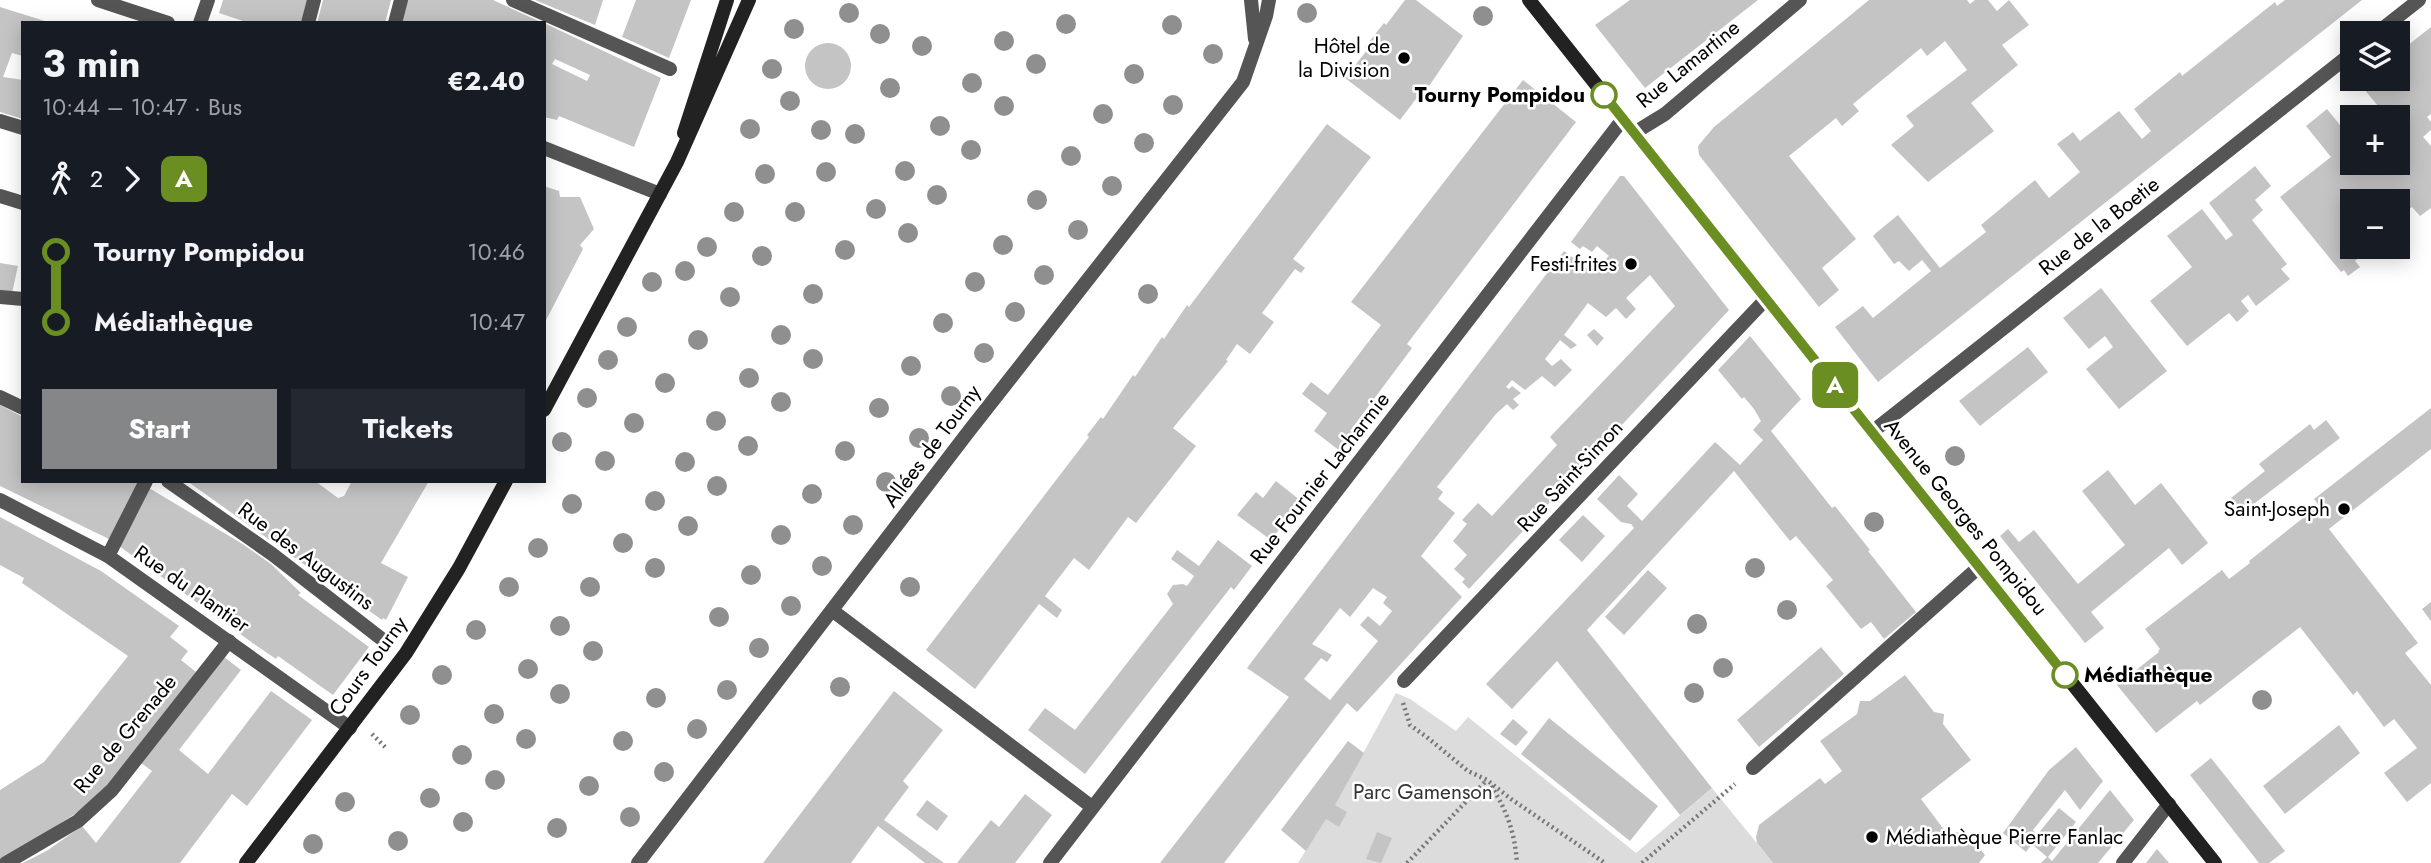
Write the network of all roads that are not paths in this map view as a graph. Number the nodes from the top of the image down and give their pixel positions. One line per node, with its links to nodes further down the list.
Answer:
1 (98, 0): 13 (street)
2 (208, 0): 14 (street)
3 (314, 0): 15 (street)
4 (401, 0): 16 (street)
5 (513, 0): 20 (street)
6 (727, 0): 26 (main road)
7 (749, 0): 26 (main road)
8 (1251, 0): 18 (street, Allées de Tourny)
9 (1269, 0): 18 (street, Allées de Tourny)
10 (1529, 0): 21 (main road, Avenue Georges Pompidou)
11 (1800, 0): 24 (street, Rue Lamartine)
12 (2419, 0): 17 (street)
13 (162, 21)
14 (201, 21)
15 (309, 21)
16 (396, 21)
17 (2392, 21)
18 (1255, 51): 43 (street, Allées de Tourny)
19 (2340, 62): 36 (street, Rue de la Boetie)
20 (670, 69)
21 (1623, 119): 24 (main road, Avenue Georges Pompidou); 50 (street, Rue Fournier Lacharmie)
22 (0, 121): 23 (street)
23 (21, 127)
24 (1634, 133): 32 (main road, Avenue Georges Pompidou)
25 (546, 149): 27 (street)
26 (677, 162): 27 (main road)
27 (660, 194): 34 (main road)
28 (0, 196): 29 (street)
29 (21, 202)
30 (0, 298): 31 (street)
31 (21, 299)
32 (1766, 299): 36 (main road, Avenue Georges Pompidou); 46 (street, Rue Saint-Simon)
33 (0, 397): 35 (street)
34 (546, 406)
35 (21, 407)
36 (1872, 432): 42 (main road, Avenue Georges Pompidou)
37 (145, 483): 41 (street)
38 (171, 483): 45 (street, Rue des Augustins)
39 (505, 483): 47 (main road, Cours Tourny)
40 (0, 500): 41 (street, Rue du Plantier)
41 (108, 556): 44 (street, Rue du Plantier)
42 (1979, 567): 48 (street); 49 (main road, Avenue Georges Pompidou)
43 (833, 611): 50 (street); 53 (street, Allées de Tourny)
44 (229, 640): 47 (street, Rue du Plantier); 51 (street, Rue de Grenade)
45 (383, 640)
46 (1405, 681)
47 (350, 728): 52 (main road, Cours Tourny)
48 (1753, 768)
49 (2169, 804): 55 (street); 56 (main road, Avenue Georges Pompidou)
50 (1092, 807): 54 (street, Rue Fournier Lacharmie)
51 (6, 863)
52 (246, 863)
53 (638, 863)
54 (1050, 863)
55 (2123, 863)
56 (2215, 863)

